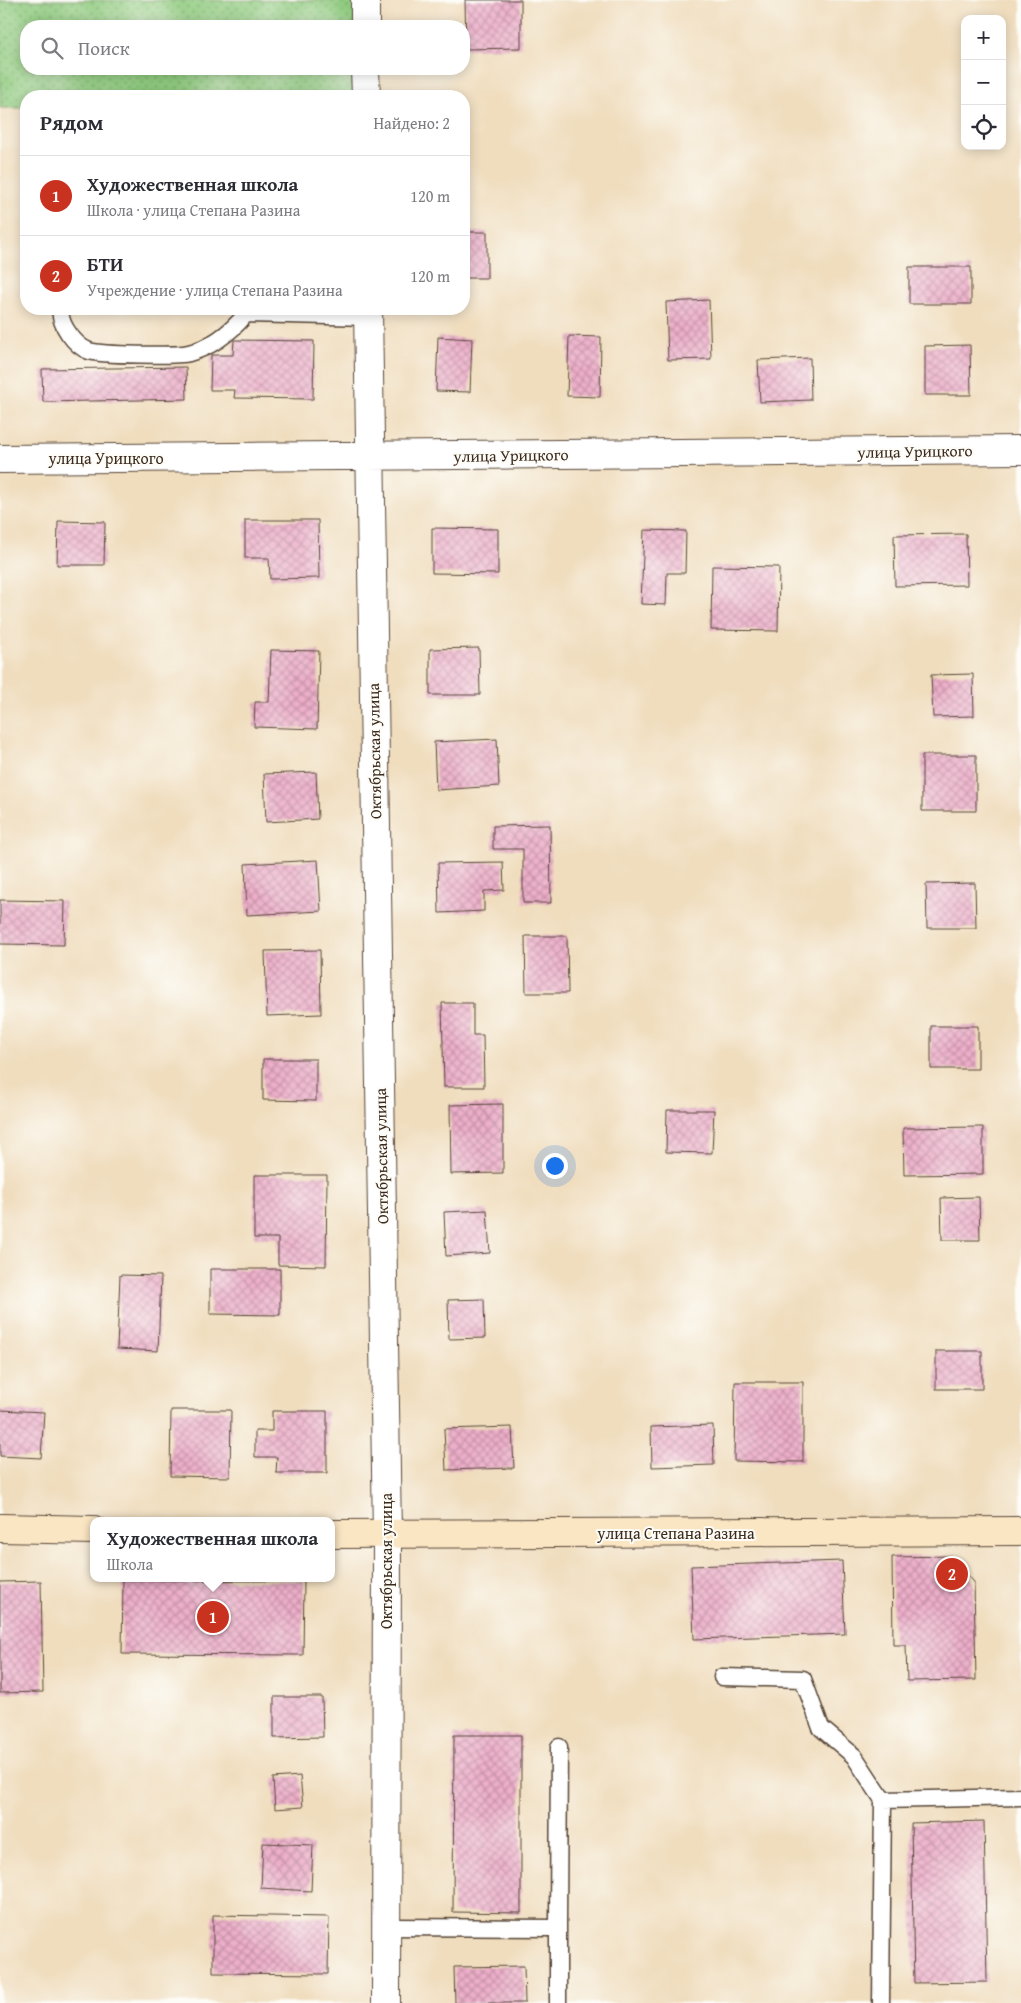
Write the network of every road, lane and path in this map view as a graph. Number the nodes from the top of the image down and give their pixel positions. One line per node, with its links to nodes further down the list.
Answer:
1 (364, 0): 2 (street)
2 (365, 20)
3 (365, 75): 4 (street)
4 (366, 90)
5 (60, 315): 6 (lane)
6 (242, 315)
7 (368, 315): 9 (street, Октябрьская улица)
8 (1021, 450): 9 (street, улица Урицкого)
9 (369, 456): 10 (street, улица Урицкого); 15 (street, Октябрьская улица)
10 (0, 459)
11 (0, 1528): 12 (main road)
12 (90, 1530)
13 (1021, 1531): 15 (main road, улица Степана Разина)
14 (335, 1534): 15 (main road, улица Степана Разина)
15 (387, 1535): 20 (street, Октябрьская улица)
16 (722, 1677): 19 (lane)
17 (559, 1747): 21 (lane)
18 (1021, 1797): 19 (lane)
19 (883, 1800): 24 (lane)
20 (387, 1927): 21 (lane); 22 (street, Октябрьская улица)
21 (558, 1928): 23 (lane)
22 (386, 2003)
23 (558, 2003)
24 (881, 2003)

